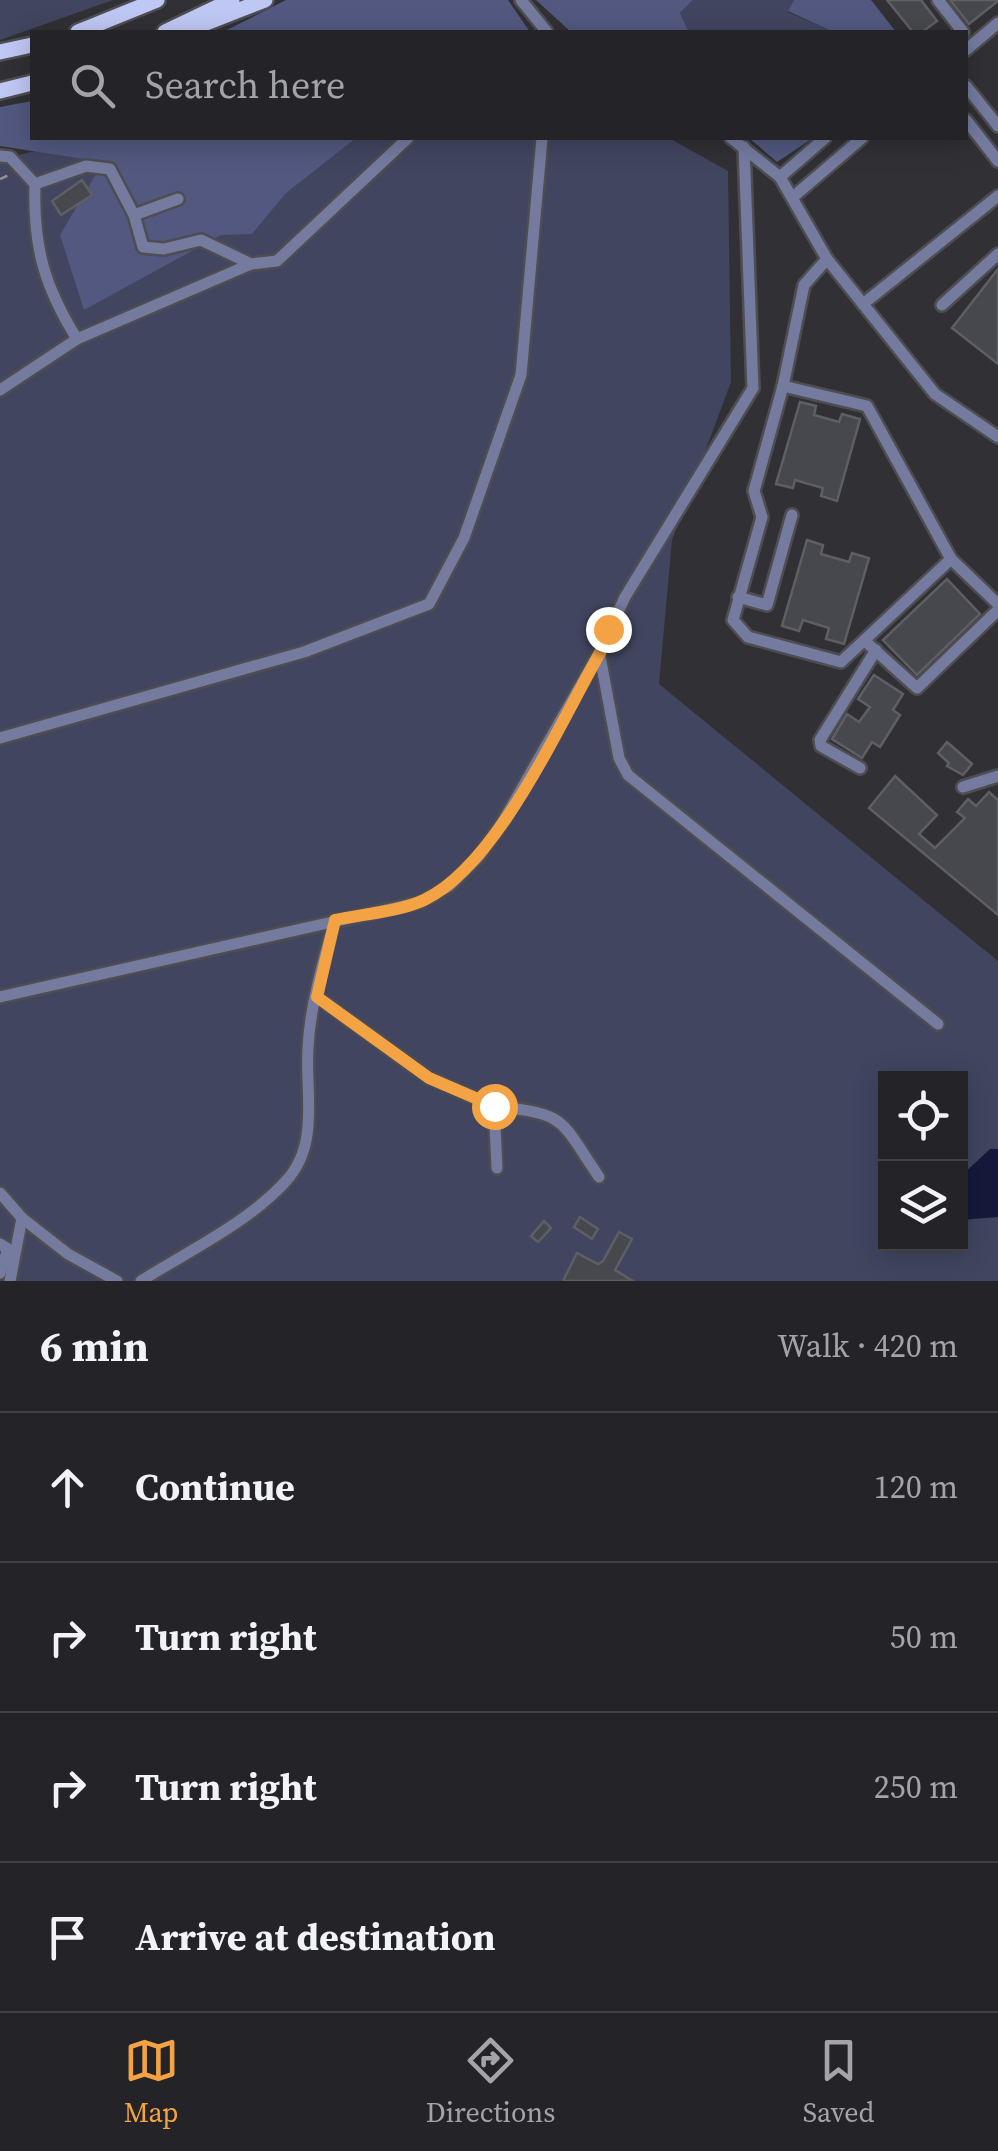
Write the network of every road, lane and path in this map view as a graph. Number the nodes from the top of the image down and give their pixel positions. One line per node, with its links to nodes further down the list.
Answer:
1 (157, 0): 7 (main road)
2 (232, 0): 8 (main road)
3 (264, 0): 9 (main road)
4 (521, 0): 10 (street)
5 (938, 0): 11 (street)
6 (998, 23): 12 (street)
7 (83, 30)
8 (169, 30)
9 (188, 30)
10 (545, 30)
11 (959, 30)
12 (968, 39)
13 (30, 44): 14 (main road)
14 (0, 52)
15 (30, 84): 17 (main road)
16 (968, 88): 19 (street)
17 (0, 91)
18 (968, 123): 27 (street)
19 (998, 126)
20 (406, 140): 36 (street)
21 (542, 140): 49 (street)
22 (734, 140): 25 (street)
23 (822, 140): 28 (street)
24 (860, 140): 31 (street)
25 (744, 147): 28 (street); 48 (street)
26 (0, 156): 29 (street)
27 (998, 161)
28 (780, 177): 31 (street)
29 (35, 184): 33 (street); 39 (street)
30 (998, 196): 37 (street)
31 (793, 198): 35 (street)
32 (178, 199): 33 (street)
33 (134, 215): 36 (street)
34 (998, 254): 38 (street)
35 (827, 259): 37 (street); 40 (street)
36 (250, 264): 39 (street)
37 (863, 304): 42 (street)
38 (942, 306)
39 (76, 339): 41 (street)
40 (783, 386): 44 (street); 45 (street)
41 (0, 390)
42 (997, 436)
43 (792, 515): 45 (street)
44 (951, 558): 46 (street); 47 (street)
45 (738, 597): 47 (street)
46 (998, 607): 47 (street)
47 (871, 646): 50 (street)
48 (600, 653): 53 (street); 56 (street)
49 (0, 738)
50 (860, 768)
51 (998, 776): 52 (street)
52 (963, 787)
53 (335, 920): 54 (street); 55 (street)
54 (0, 996)
55 (317, 997): 57 (street); 66 (street)
56 (938, 1024)
57 (494, 1106): 58 (street); 59 (street)
58 (497, 1168)
59 (599, 1177)
60 (0, 1193): 61 (street)
61 (22, 1218): 64 (street); 65 (street)
62 (0, 1244): 63 (street)
63 (1, 1277)
64 (10, 1281)
65 (116, 1281)
66 (140, 1281)

